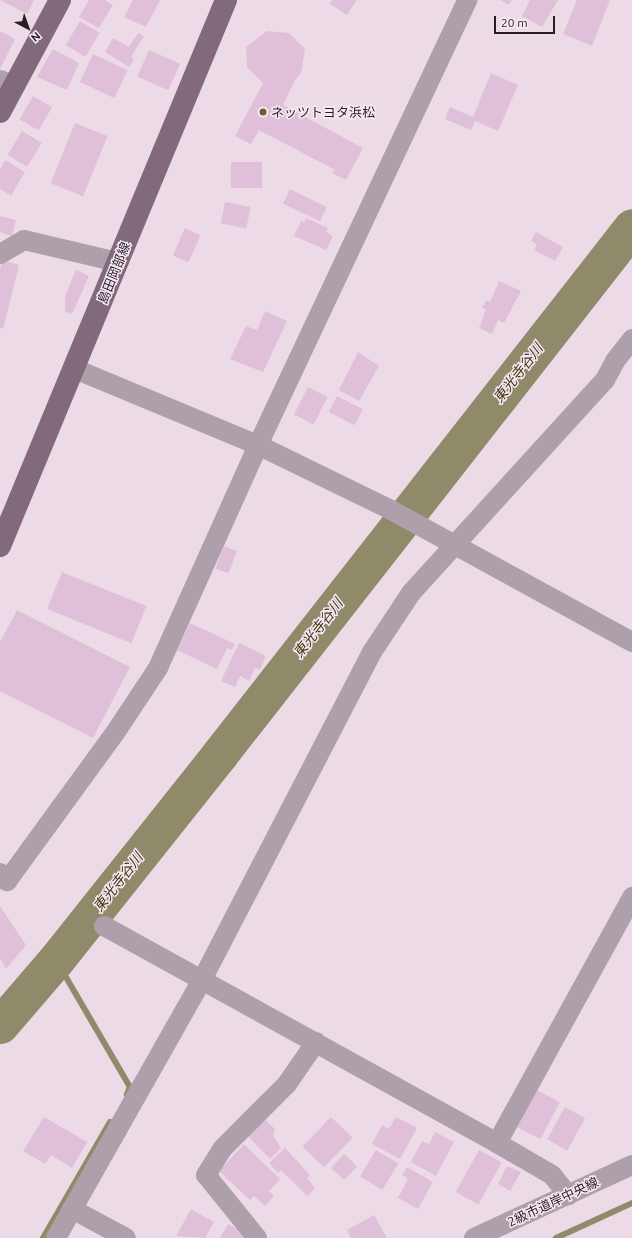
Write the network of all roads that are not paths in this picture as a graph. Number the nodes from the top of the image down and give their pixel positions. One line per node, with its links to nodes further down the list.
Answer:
1 (60, 0): 4 (main road)
2 (226, 0): 7 (main road, 島田岡部線)
3 (467, 0): 10 (street)
4 (7, 82): 5 (main road)
5 (0, 112)
6 (0, 254): 7 (street)
7 (118, 262): 9 (main road, 島田岡部線)
8 (632, 339): 11 (street)
9 (75, 369): 10 (street); 12 (main road, 島田岡部線)
10 (258, 445): 11 (street); 14 (street)
11 (456, 543): 13 (street); 17 (street)
12 (0, 546)
13 (632, 642)
14 (0, 873)
15 (632, 897): 19 (street)
16 (104, 926): 17 (street)
17 (202, 980): 18 (street); 22 (street)
18 (316, 1042): 19 (street); 25 (street)
19 (497, 1142): 21 (street)
20 (632, 1165): 21 (street, 2級市道岸中央線)
21 (568, 1195): 26 (street, 2級市道岸中央線)
22 (72, 1209): 23 (street); 24 (street)
23 (56, 1238)
24 (126, 1238)
25 (258, 1238)
26 (474, 1238)

